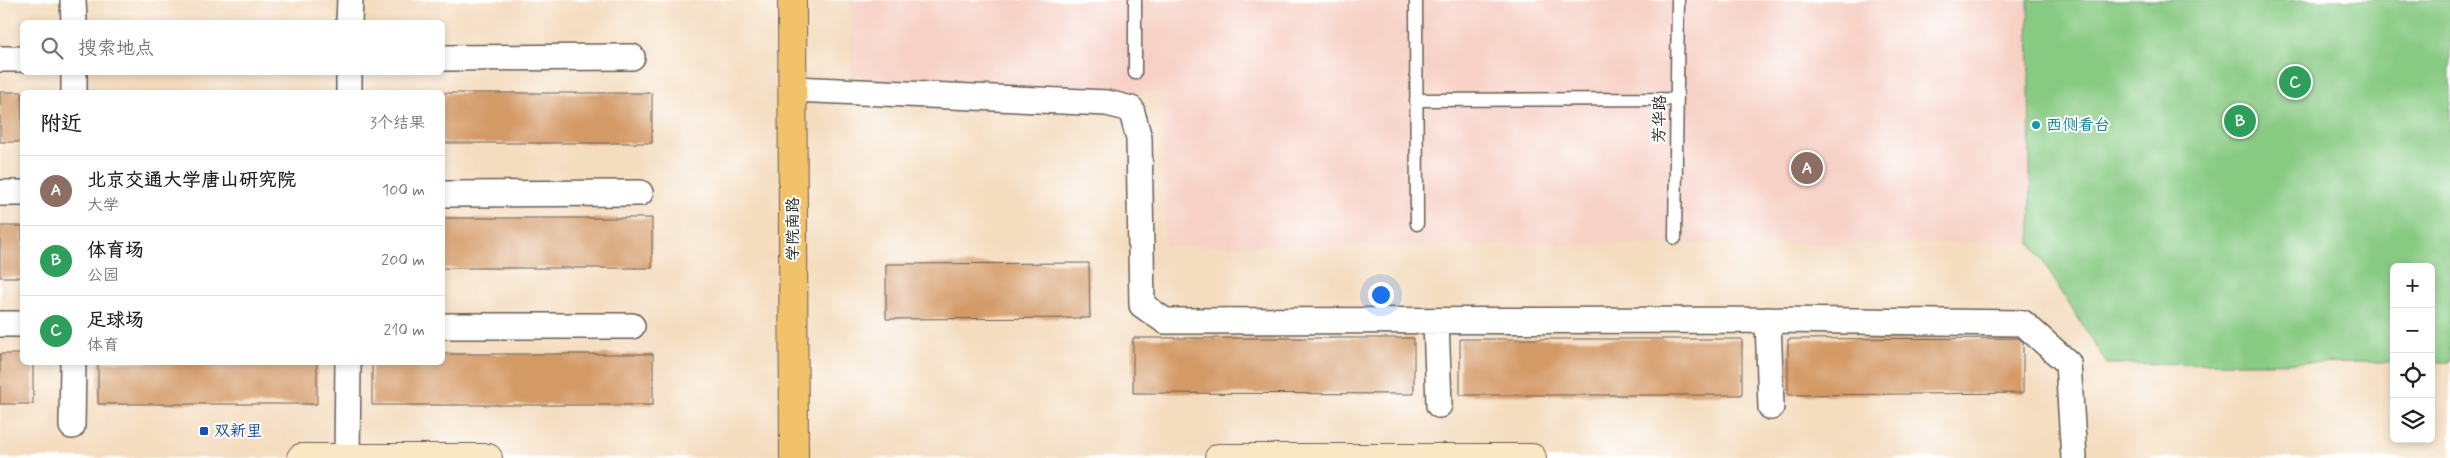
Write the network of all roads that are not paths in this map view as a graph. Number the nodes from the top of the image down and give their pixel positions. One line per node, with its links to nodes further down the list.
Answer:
1 (73, 0): 7 (street)
2 (350, 0): 8 (street)
3 (792, 0): 16 (main road, 学院南路)
4 (1135, 0): 13 (lane)
5 (1416, 0): 20 (lane)
6 (1678, 0): 19 (lane, 芳华路)
7 (74, 20)
8 (350, 20)
9 (632, 57): 10 (street)
10 (445, 58)
11 (0, 59): 12 (street)
12 (20, 59)
13 (1135, 74)
14 (74, 75): 17 (street)
15 (349, 75): 18 (street)
16 (793, 89): 28 (street); 41 (main road, 学院南路)
17 (74, 90)
18 (349, 90)
19 (1677, 99): 20 (lane); 26 (lane, 芳华路)
20 (1416, 100): 25 (lane)
21 (0, 193): 22 (street)
22 (20, 193)
23 (640, 193): 24 (street)
24 (445, 194)
25 (1417, 224)
26 (1675, 238)
27 (1768, 320): 28 (street); 36 (street); 45 (street)
28 (1436, 321): 35 (street)
29 (0, 324): 30 (street)
30 (20, 324)
31 (445, 326): 32 (street)
32 (632, 326)
33 (73, 365): 37 (street)
34 (348, 365): 39 (street)
35 (1439, 405)
36 (1771, 406)
37 (72, 426)
38 (301, 458): 39 (street)
39 (347, 458): 40 (street)
40 (488, 458)
41 (794, 458)
42 (1218, 458): 43 (street)
43 (1323, 458): 44 (street)
44 (1532, 458)
45 (2074, 458)

